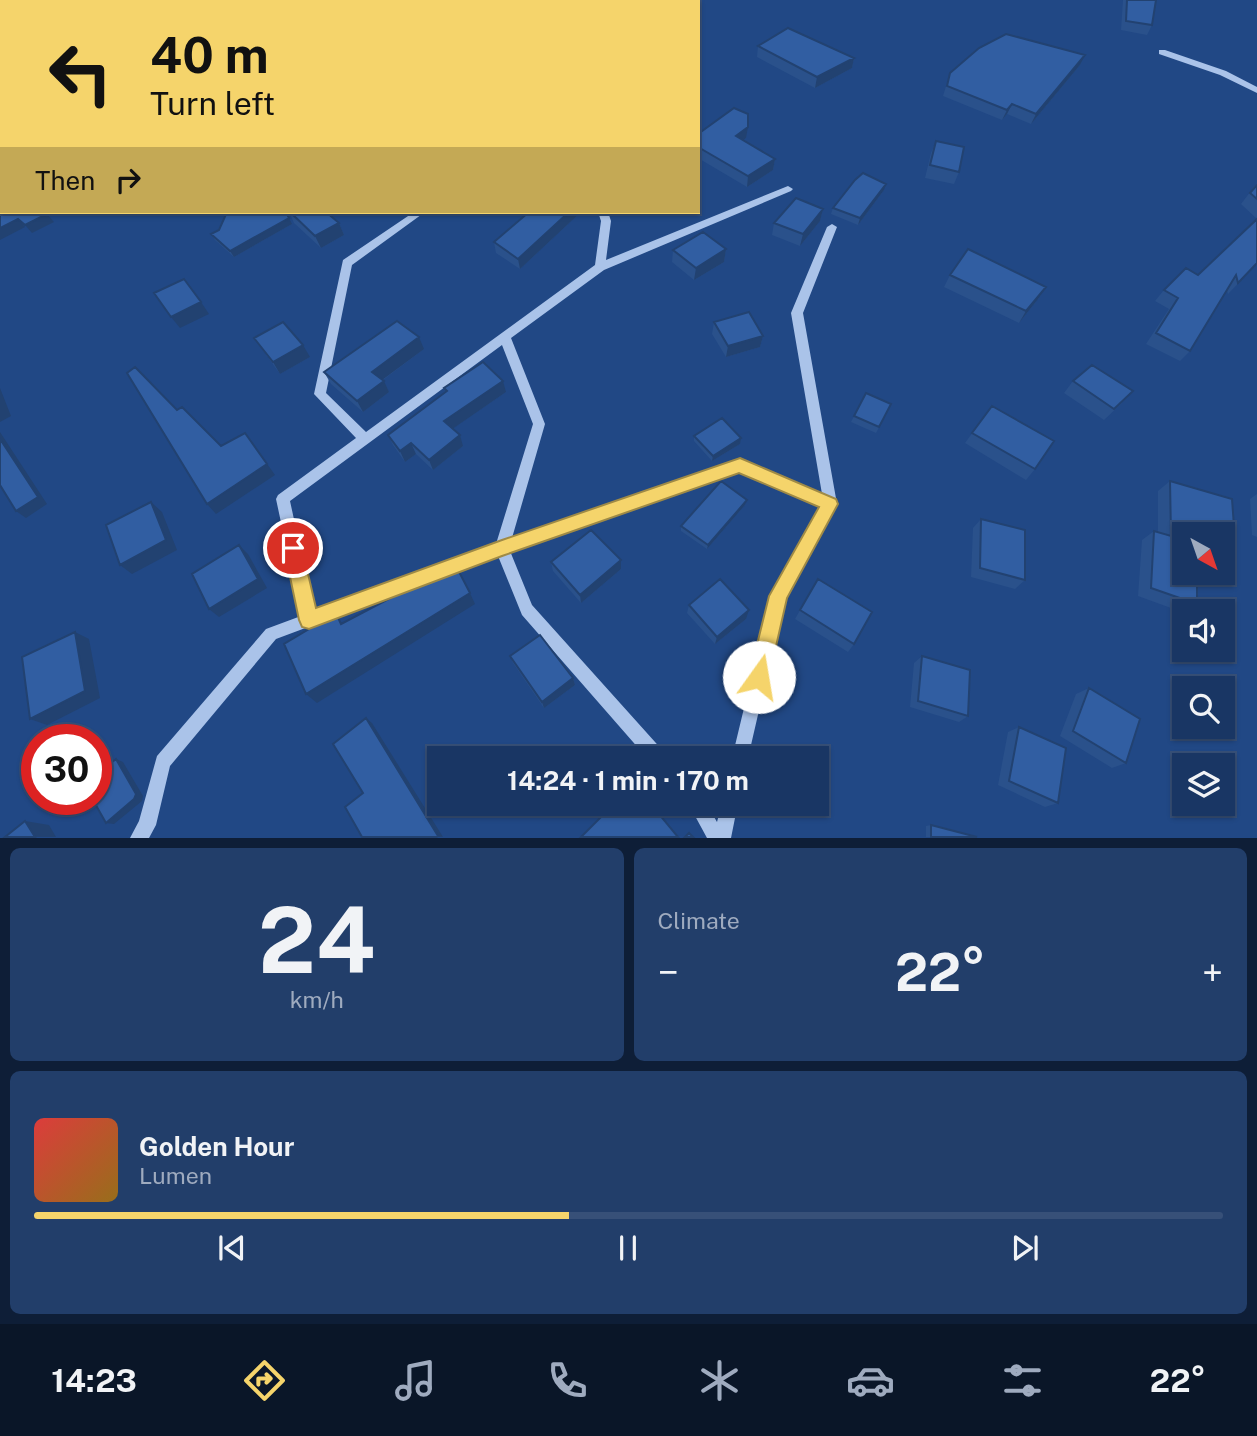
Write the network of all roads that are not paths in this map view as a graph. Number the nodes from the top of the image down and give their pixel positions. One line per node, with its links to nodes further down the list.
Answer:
1 (1162, 52): 2 (street)
2 (1257, 90)
3 (788, 189): 7 (lane)
4 (417, 214): 9 (street)
5 (604, 214): 7 (street)
6 (832, 227): 10 (street)
7 (600, 267): 8 (lane)
8 (505, 337): 9 (lane); 11 (street)
9 (365, 439): 12 (lane)
10 (830, 504): 11 (street); 14 (street)
11 (502, 548): 12 (street); 13 (street)
12 (309, 620): 17 (street)
13 (647, 746)
14 (743, 746)
15 (705, 816): 18 (street)
16 (726, 816): 18 (street)
17 (138, 838)
18 (719, 838)

